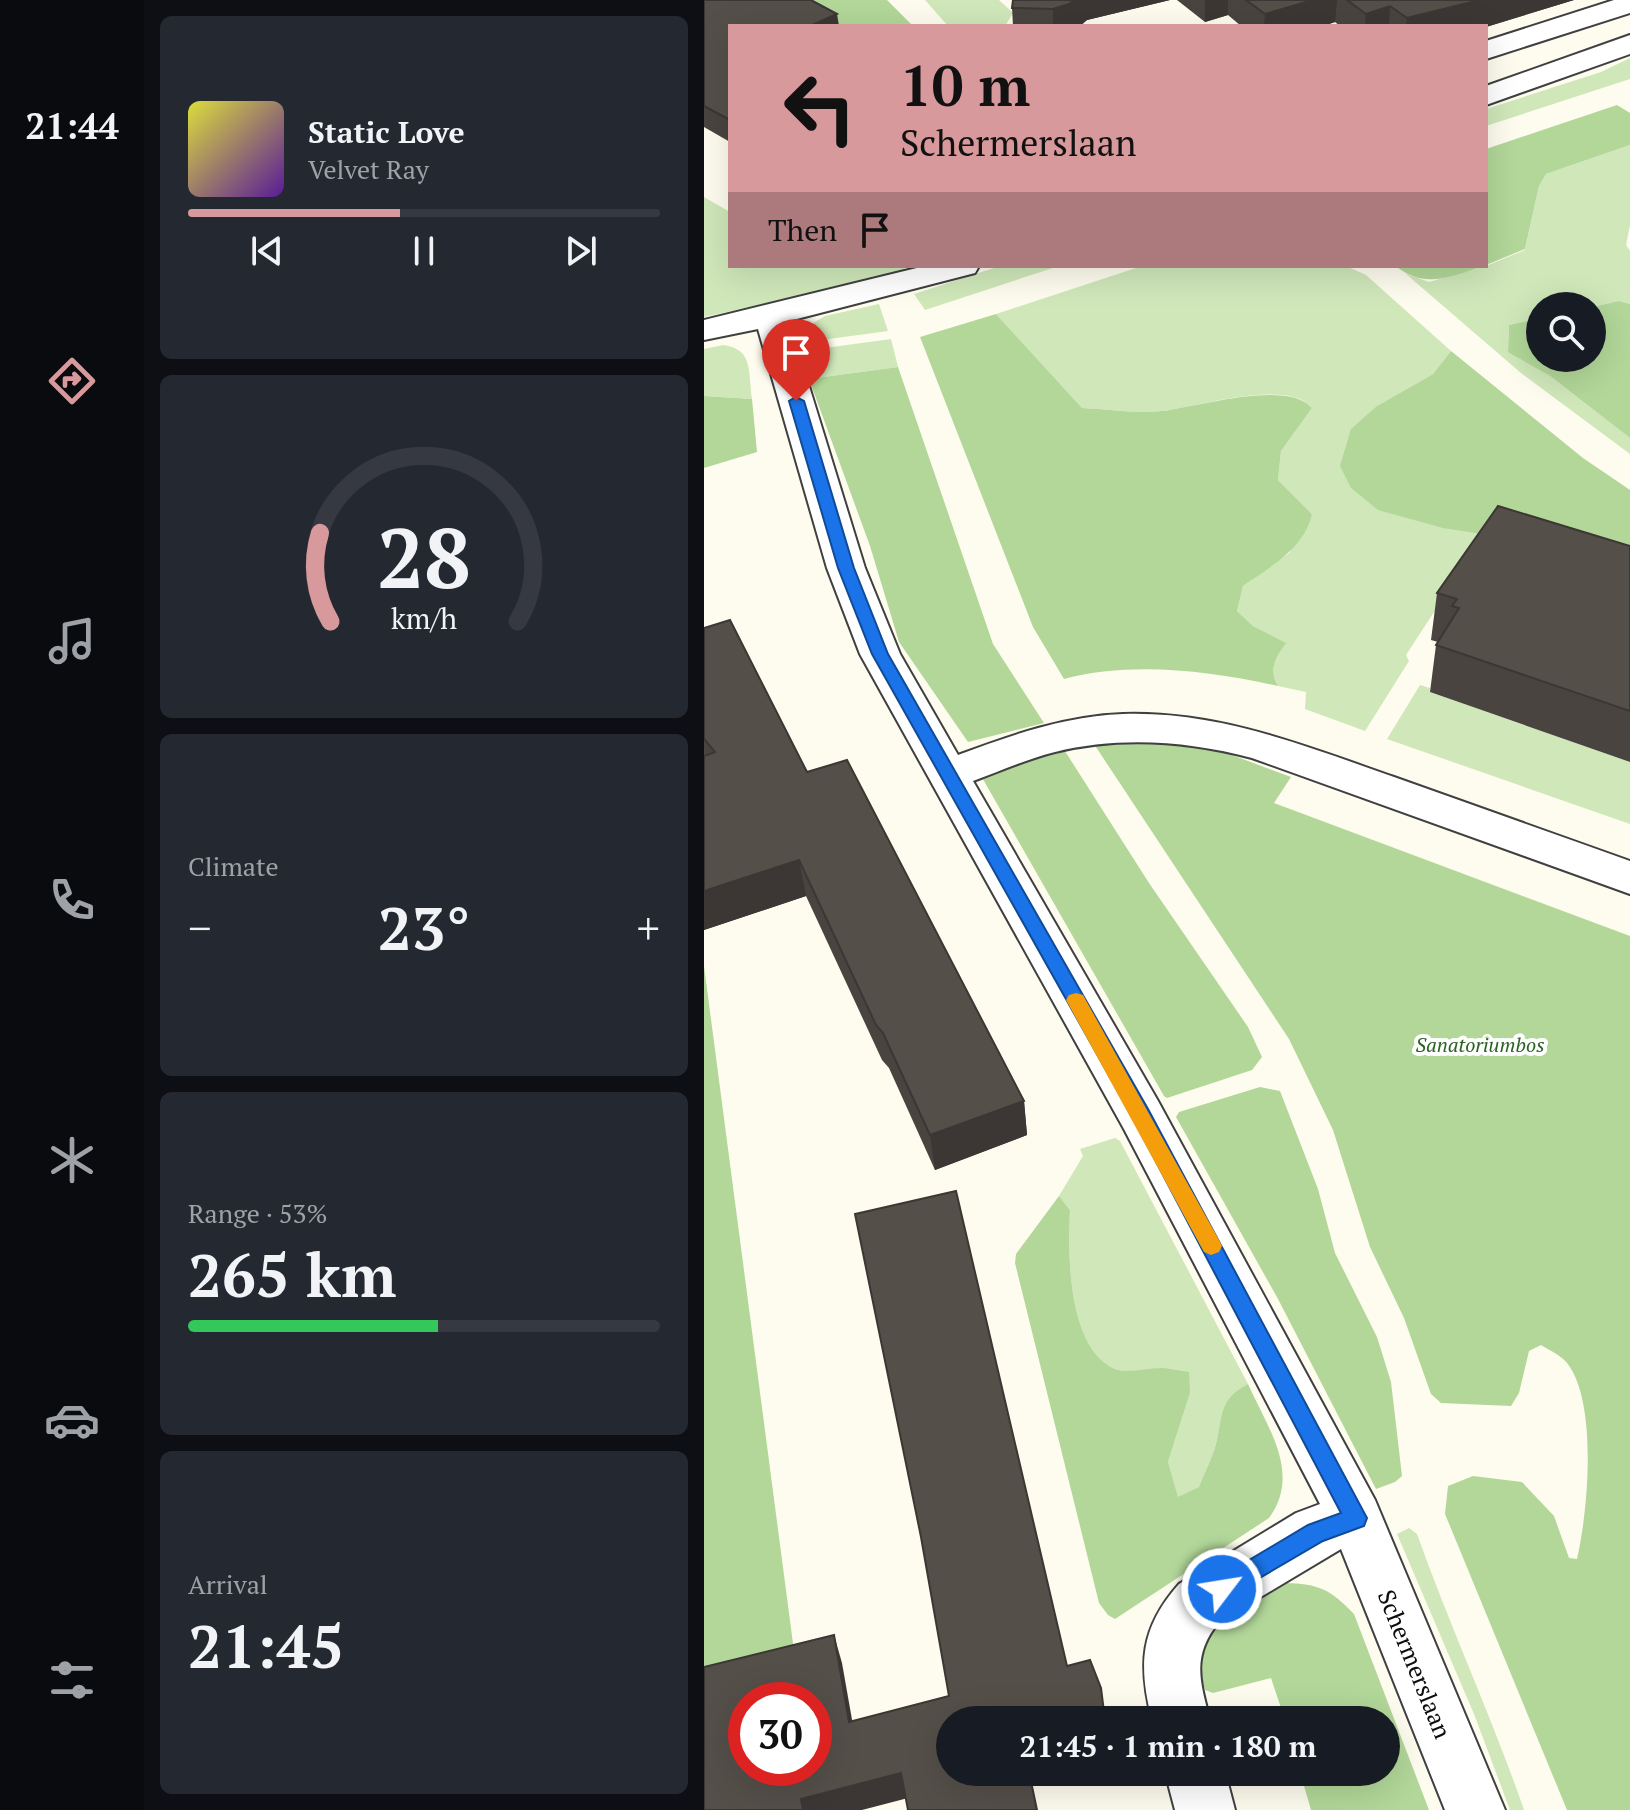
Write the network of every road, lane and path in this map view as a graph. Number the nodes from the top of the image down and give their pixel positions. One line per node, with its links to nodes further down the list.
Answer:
1 (1630, 4): 3 (street)
2 (1630, 44): 4 (street)
3 (1488, 49)
4 (1488, 95)
5 (955, 268): 6 (street)
6 (771, 316): 7 (street); 8 (street, Schermerslaan)
7 (704, 330)
8 (947, 774): 9 (street); 10 (street, Schermerslaan)
9 (1630, 878)
10 (1356, 1518): 11 (street); 14 (street, Schermerslaan)
11 (1177, 1706)
12 (1199, 1786): 13 (street)
13 (1205, 1810)
14 (1475, 1810)

